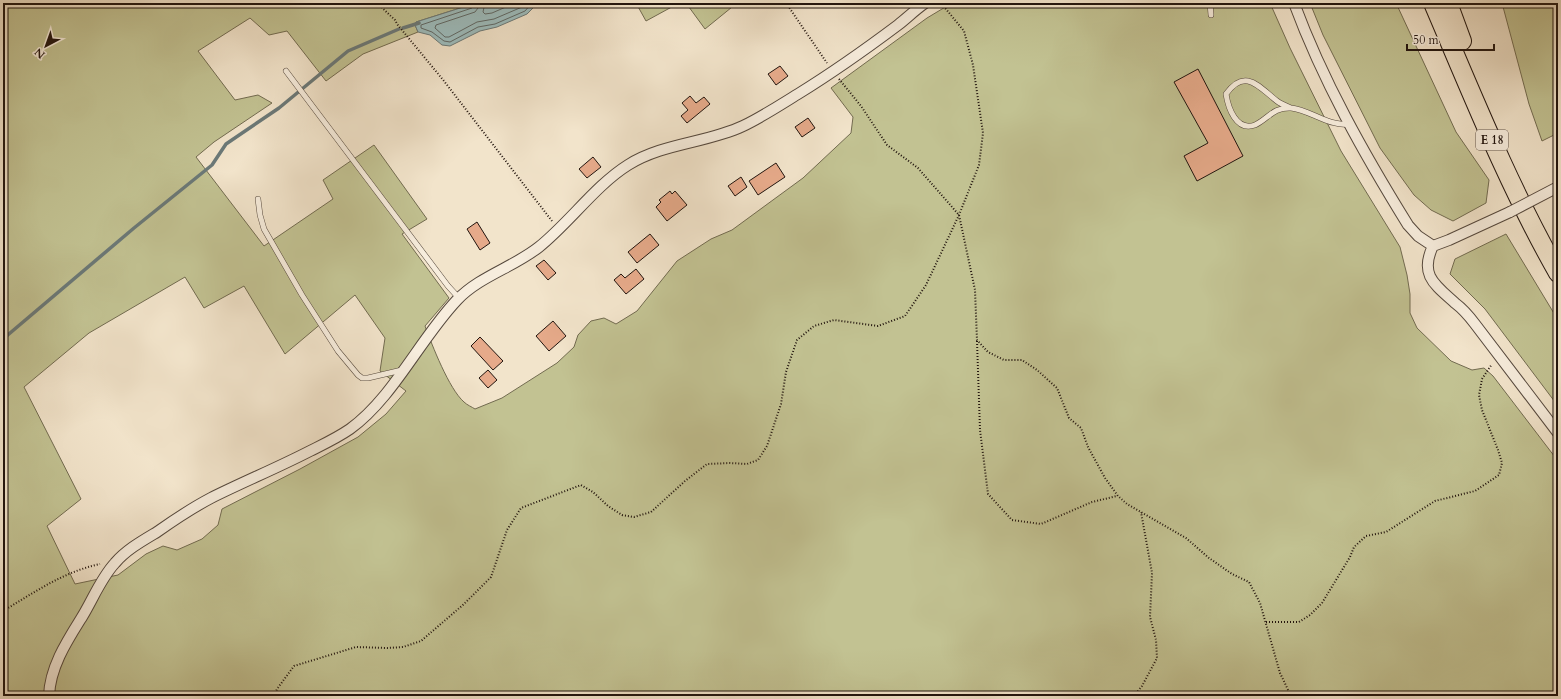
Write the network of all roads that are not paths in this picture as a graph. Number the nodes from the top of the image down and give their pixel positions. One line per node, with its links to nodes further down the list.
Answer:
1 (925, 3): 15 (street)
2 (1210, 3): 6 (lane)
3 (1294, 3): 9 (street)
4 (1433, 3): 14 (highway, E 18)
5 (1448, 3): 13 (highway, E 18)
6 (1211, 15)
7 (286, 72): 15 (lane)
8 (1291, 108): 8 (lane); 9 (lane)
9 (1349, 125): 12 (street)
10 (1557, 188): 12 (street, bridge)
11 (258, 199): 16 (lane)
12 (1433, 246): 17 (street)
13 (1558, 255)
14 (1558, 273)
15 (459, 298): 16 (street)
16 (403, 370): 18 (street)
17 (1558, 433)
18 (49, 696)

